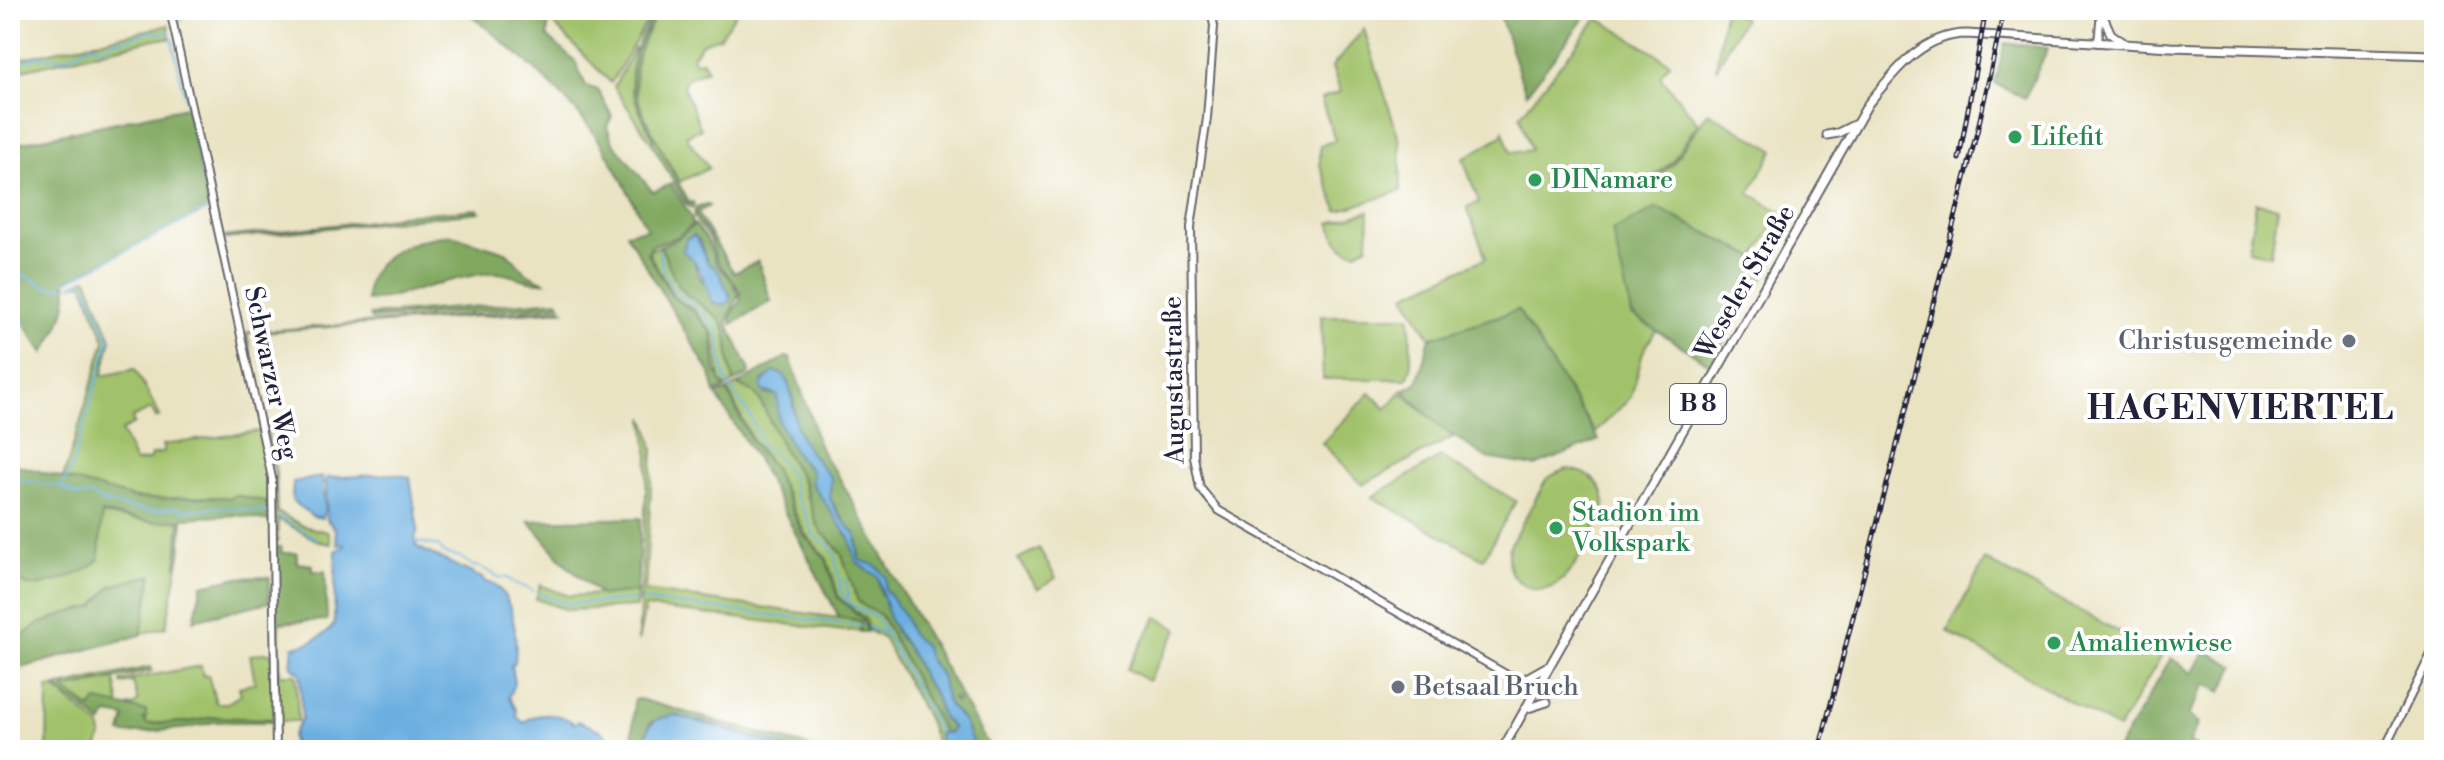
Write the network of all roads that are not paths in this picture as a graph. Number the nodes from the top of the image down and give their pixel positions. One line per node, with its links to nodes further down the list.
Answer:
1 (170, 10): 16 (main road, Schwarzer Weg)
2 (1211, 10): 11 (main road, Augustastraße)
3 (2101, 11): 4 (main road); 5 (main road)
4 (2098, 43): 5 (main road, B 8); 7 (main road, Weseler Straße / B 8)
5 (2126, 44): 6 (main road, B 8)
6 (2434, 55)
7 (1858, 123): 8 (main road); 10 (main road, Weseler Straße / B 8)
8 (1827, 135)
9 (2434, 648): 18 (main road)
10 (1548, 666): 12 (main road); 13 (main road, Weseler Straße / B 8)
11 (1504, 673): 12 (main road, Augustastraße); 13 (main road, Augustastraße)
12 (1523, 680): 13 (main road, Augustastraße)
13 (1534, 691): 15 (main road, Weseler Straße / B 8)
14 (1547, 702): 15 (main road)
15 (1525, 709): 17 (main road, Weseler Straße / B 8)
16 (276, 750)
17 (1502, 750)
18 (2384, 750)

